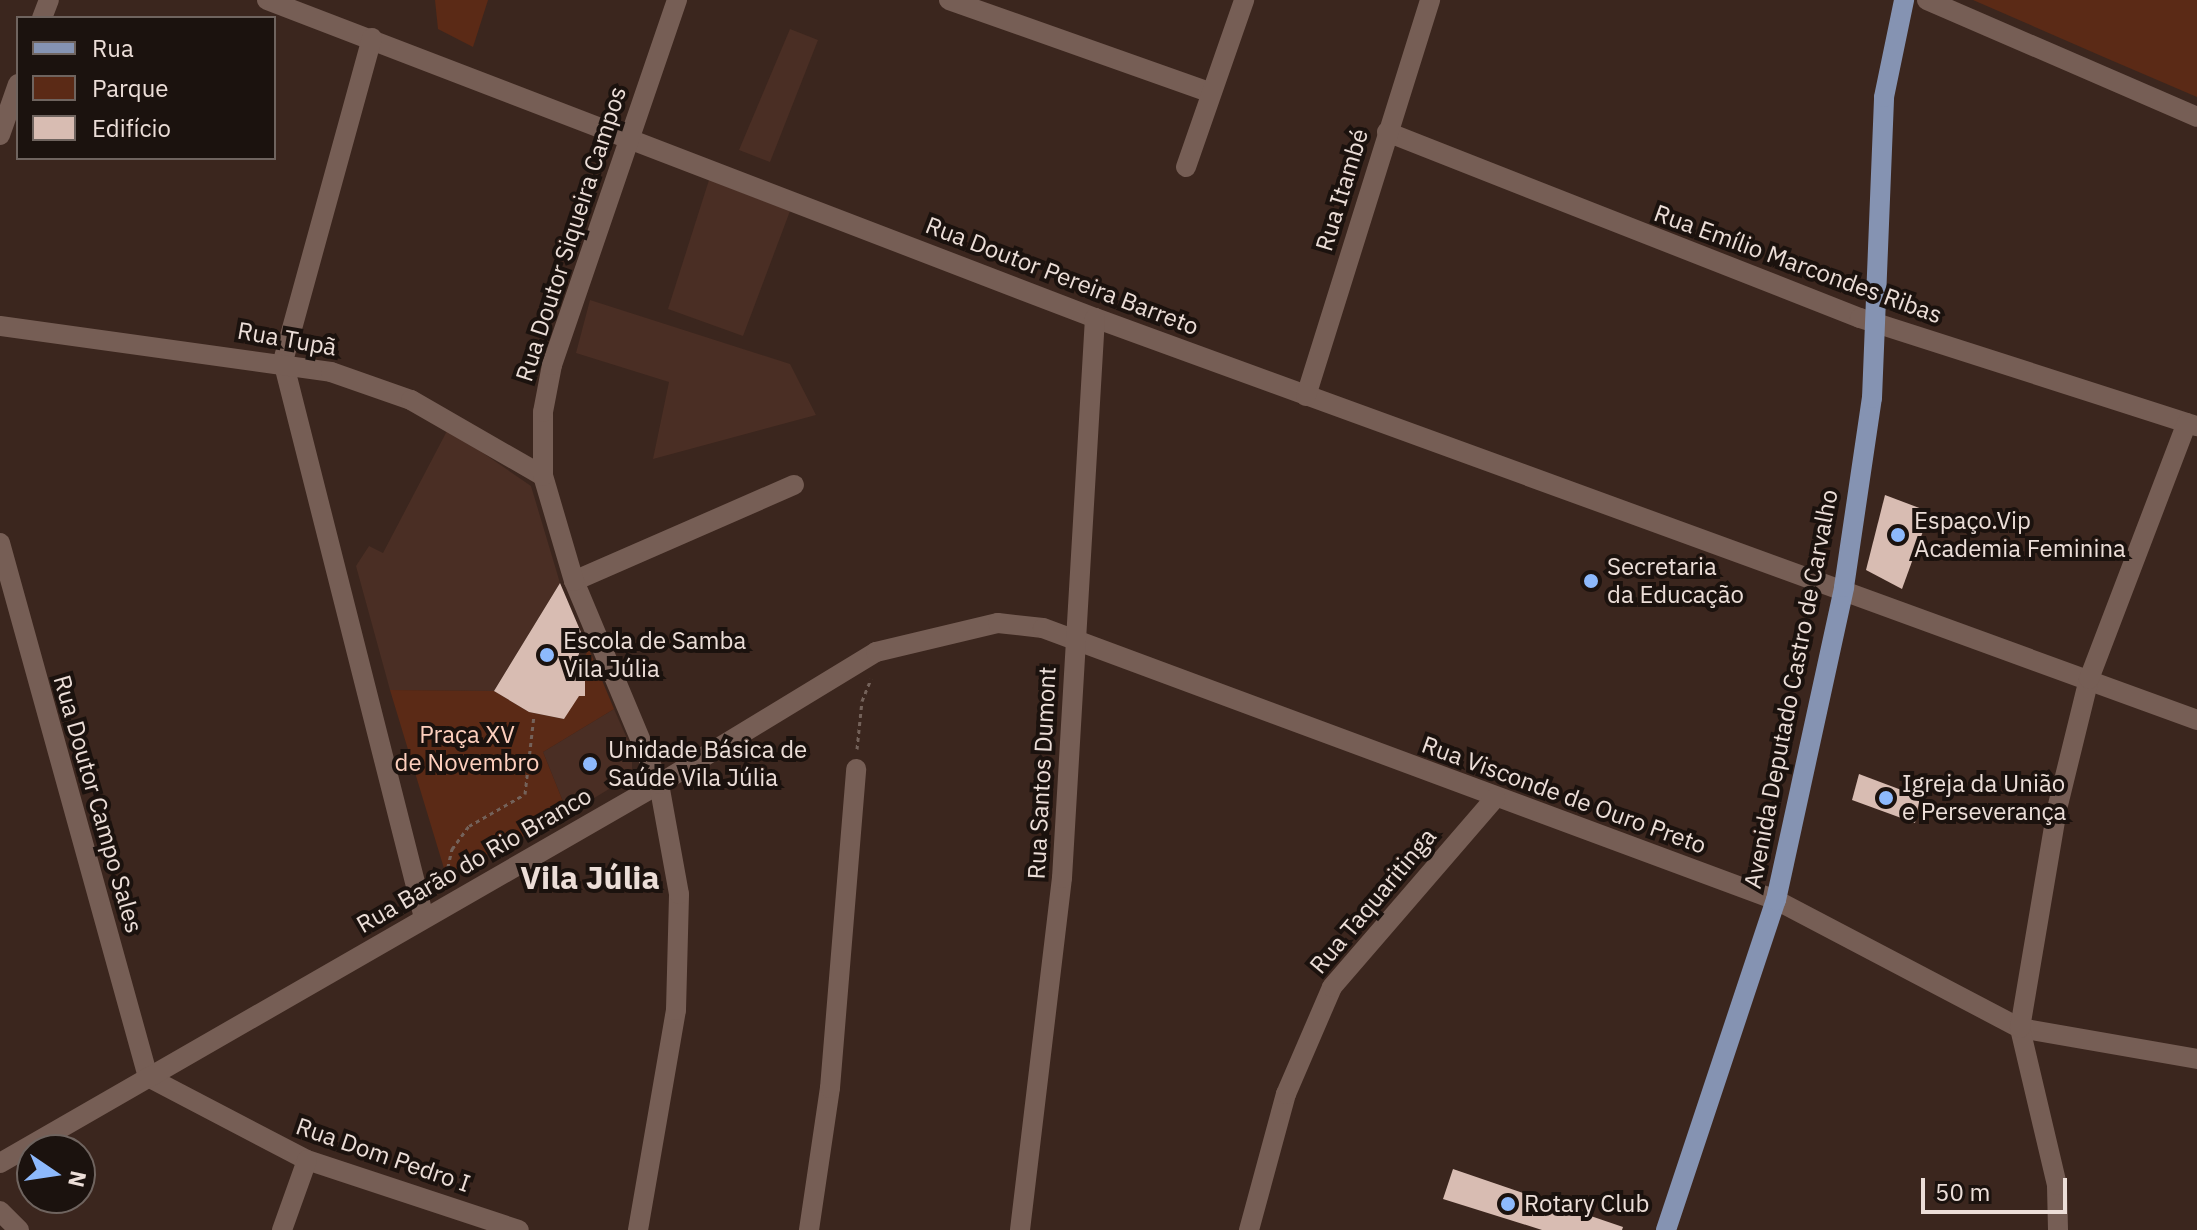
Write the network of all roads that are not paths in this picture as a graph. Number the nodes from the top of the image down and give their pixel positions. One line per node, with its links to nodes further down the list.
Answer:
1 (267, 0): 8 (street, Rua Doutor Pereira Barreto)
2 (677, 0): 14 (street, Rua Doutor Siqueira Campos)
3 (949, 0): 10 (street)
4 (1244, 0): 10 (street)
5 (1430, 0): 12 (street, Rua Itambé)
6 (1904, 0): 17 (main road, Avenida Deputado Castro de Carvalho)
7 (1927, 0): 11 (street)
8 (372, 38): 14 (street, Rua Doutor Pereira Barreto); 19 (street)
9 (16, 90): 13 (street)
10 (1211, 93): 15 (street)
11 (2197, 117)
12 (1387, 132): 17 (street, Rua Emílio Marcondes Ribas); 20 (street, Rua Itambé)
13 (0, 135)
14 (628, 135): 16 (street, Rua Doutor Pereira Barreto); 22 (street, Rua Doutor Siqueira Campos)
15 (1186, 167)
16 (1095, 318): 20 (street, Rua Doutor Pereira Barreto); 27 (street, Rua Santos Dumont)
17 (1877, 323): 21 (street, Rua Emílio Marcondes Ribas); 26 (main road, Avenida Deputado Castro de Carvalho)
18 (0, 326): 19 (street, Rua Tupã)
19 (283, 361): 22 (street, Rua Tupã); 34 (street)
20 (1306, 396): 26 (street, Rua Doutor Pereira Barreto)
21 (2192, 424): 28 (street)
22 (543, 476): 25 (street, Rua Doutor Siqueira Campos)
23 (794, 485): 25 (street)
24 (0, 543): 37 (street, Rua Doutor Campo Sales)
25 (574, 581): 31 (street, Rua Doutor Siqueira Campos)
26 (1844, 587): 28 (street, Rua Doutor Pereira Barreto); 33 (main road, Avenida Deputado Castro de Carvalho)
27 (1076, 641): 31 (street, Rua Barão do Rio Branco); 32 (street, Rua Visconde de Ouro Preto); 47 (street, Rua Santos Dumont)
28 (2089, 679): 29 (street, Rua Doutor Pereira Barreto); 35 (street)
29 (2197, 720)
30 (856, 769): 46 (street)
31 (659, 784): 34 (street, Rua Barão do Rio Branco); 45 (street, Rua Doutor Siqueira Campos)
32 (1495, 798): 33 (street, Rua Visconde de Ouro Preto); 48 (street, Rua Taquaritinga)
33 (1776, 900): 35 (street, Rua Visconde de Ouro Preto); 49 (main road, Avenida Deputado Castro de Carvalho)
34 (424, 918): 37 (street, Rua Barão do Rio Branco)
35 (2020, 1028): 36 (street, Rua Visconde de Ouro Preto); 50 (street)
36 (2197, 1059)
37 (148, 1077): 38 (street, Rua Dom Pedro I); 39 (street, Rua Barão do Rio Branco)
38 (307, 1160): 41 (street, Rua Dom Pedro I); 43 (street)
39 (0, 1163)
40 (0, 1211): 42 (street)
41 (497, 1226): 44 (street, Rua Dom Pedro I)
42 (19, 1230)
43 (282, 1230)
44 (519, 1230)
45 (638, 1230)
46 (809, 1230)
47 (1020, 1230)
48 (1249, 1230)
49 (1666, 1230)
50 (2058, 1230)

